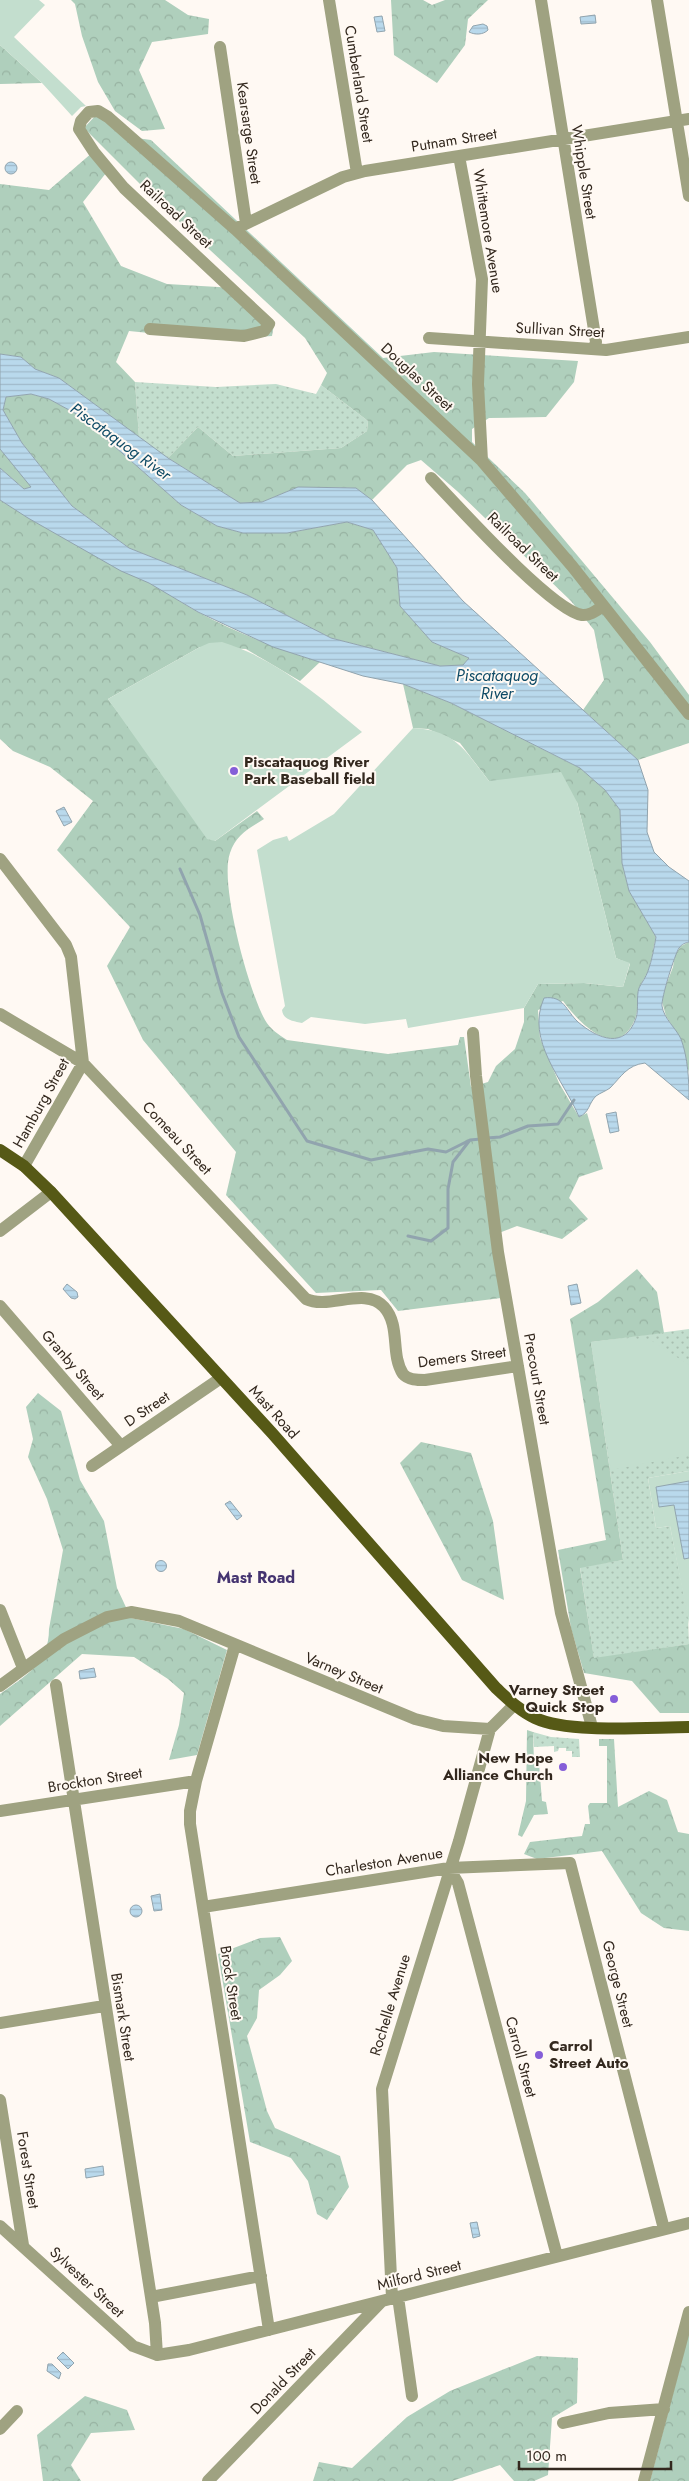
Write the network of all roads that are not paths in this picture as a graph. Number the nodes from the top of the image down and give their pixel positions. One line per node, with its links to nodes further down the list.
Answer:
1 (329, 0): 9 (street, Cumberland Street)
2 (541, 0): 7 (street, Whipple Street)
3 (657, 0): 6 (street)
4 (220, 47): 11 (street, Kearsarge Street)
5 (83, 117): 11 (street, Douglas Street); 12 (street, Railroad Street)
6 (683, 120): 7 (street, Putnam Street); 10 (street)
7 (562, 140): 8 (street, Putnam Street); 16 (street, Whipple Street)
8 (459, 156): 9 (street, Putnam Street); 15 (street, Whittemore Avenue)
9 (357, 173): 11 (street, Putnam Street)
10 (689, 196)
11 (240, 226): 17 (street, Douglas Street)
12 (150, 329)
13 (689, 337): 16 (street, Sullivan Street)
14 (429, 338): 15 (street, Sullivan Street)
15 (480, 342): 16 (street, Sullivan Street); 17 (street, Whittemore Avenue)
16 (594, 349)
17 (482, 461): 19 (street, Douglas Street)
18 (431, 478): 19 (street, Railroad Street)
19 (603, 606): 20 (street, Douglas Street)
20 (689, 714)
21 (0, 859): 24 (street, Hamburg Street)
22 (0, 1014): 24 (street, Comeau Street)
23 (473, 1033): 30 (street, Precourt Street)
24 (83, 1063): 26 (street, Hamburg Street); 32 (street, Comeau Street)
25 (0, 1150): 26 (main road, Mast Road)
26 (24, 1166): 27 (main road, Mast Road)
27 (51, 1192): 28 (street); 31 (main road, Mast Road)
28 (0, 1231)
29 (0, 1306): 33 (street, Granby Street)
30 (518, 1366): 32 (street, Demers Street); 42 (street, Precourt Street)
31 (221, 1378): 33 (street, D Street); 40 (main road, Mast Road)
32 (411, 1379)
33 (121, 1446): 34 (street, D Street)
34 (92, 1466)
35 (0, 1610): 37 (street)
36 (235, 1644): 37 (street, Varney Street); 43 (street, Varney Street); 44 (street, Brock Street)
37 (23, 1668): 39 (street, Varney Street)
38 (56, 1685): 45 (street, Bismark Street)
39 (0, 1686)
40 (514, 1705): 42 (main road); 43 (street)
41 (689, 1726): 42 (main road)
42 (592, 1727)
43 (490, 1729): 48 (street, Rochelle Avenue)
44 (196, 1781): 45 (street, Brockton Street); 49 (street, Brock Street)
45 (74, 1800): 46 (street, Brockton Street); 50 (street, Bismark Street)
46 (0, 1811)
47 (570, 1863): 48 (street, Charleston Avenue); 55 (street, George Street)
48 (449, 1868): 49 (street, Charleston Avenue); 57 (street, Carroll Street); 60 (street, Rochelle Avenue)
49 (203, 1908): 58 (street, Brock Street)
50 (104, 2006): 51 (street); 59 (street, Bismark Street)
51 (0, 2023)
52 (0, 2100): 56 (street, Forest Street)
53 (689, 2223): 55 (street, Milford Street)
54 (0, 2226): 56 (street, Sylvester Street)
55 (664, 2229): 57 (street, Milford Street)
56 (23, 2245): 63 (street, Sylvester Street)
57 (557, 2256): 60 (street, Milford Street)
58 (261, 2276): 59 (street); 62 (street, Brock Street)
59 (150, 2297): 63 (street, Bismark Street)
60 (390, 2299): 62 (street, Milford Street); 64 (street, Rochelle Avenue); 69 (street, Donald Street)
61 (689, 2312): 65 (street)
62 (269, 2330): 63 (street, Milford Street)
63 (157, 2355)
64 (412, 2396)
65 (664, 2409): 67 (street); 70 (street)
66 (17, 2411): 68 (street)
67 (562, 2423)
68 (0, 2429)
69 (214, 2479)
70 (644, 2481)

